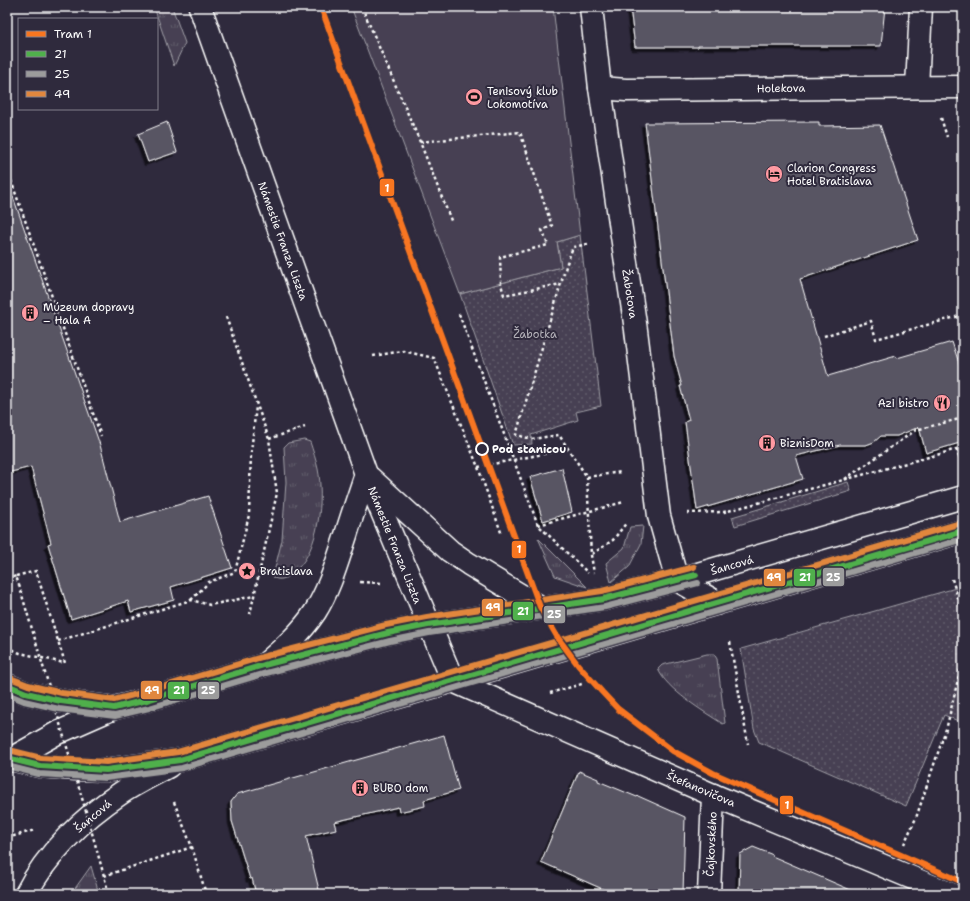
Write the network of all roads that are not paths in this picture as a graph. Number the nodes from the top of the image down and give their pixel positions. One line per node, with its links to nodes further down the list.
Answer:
1 (200, 7): 7 (street, Námestie Franza Liszta)
2 (591, 7): 6 (street, Žabotova)
3 (921, 7): 4 (street)
4 (917, 87): 5 (street, Holekova); 6 (street, Holekova)
5 (963, 87)
6 (600, 88): 10 (street, Žabotova)
7 (366, 474): 12 (street, Námestie Franza Liszta); 13 (street, Námestie Franza Liszta); 14 (street, Námestie Franza Liszta)
8 (963, 497): 10 (street, Šancová)
9 (963, 531): 11 (street, Šancová)
10 (677, 580): 11 (street); 12 (street, Šancová)
11 (718, 603): 15 (street, Šancová)
12 (540, 608): 13 (street, Šancová)
13 (428, 625): 14 (street, Šancová); 15 (street, Námestie Franza Liszta)
14 (264, 665): 17 (street, Šancová)
15 (453, 681): 19 (street, Šancová); 20 (street, Štefanovičova)
16 (7, 685): 17 (street, Šancová)
17 (114, 708): 18 (street)
18 (8, 760): 19 (street, Šancová)
19 (180, 760): 21 (street, Šancová)
20 (714, 794): 22 (street, Čajkovského); 23 (street, Štefanovičova)
21 (26, 894)
22 (709, 894)
23 (951, 894)

